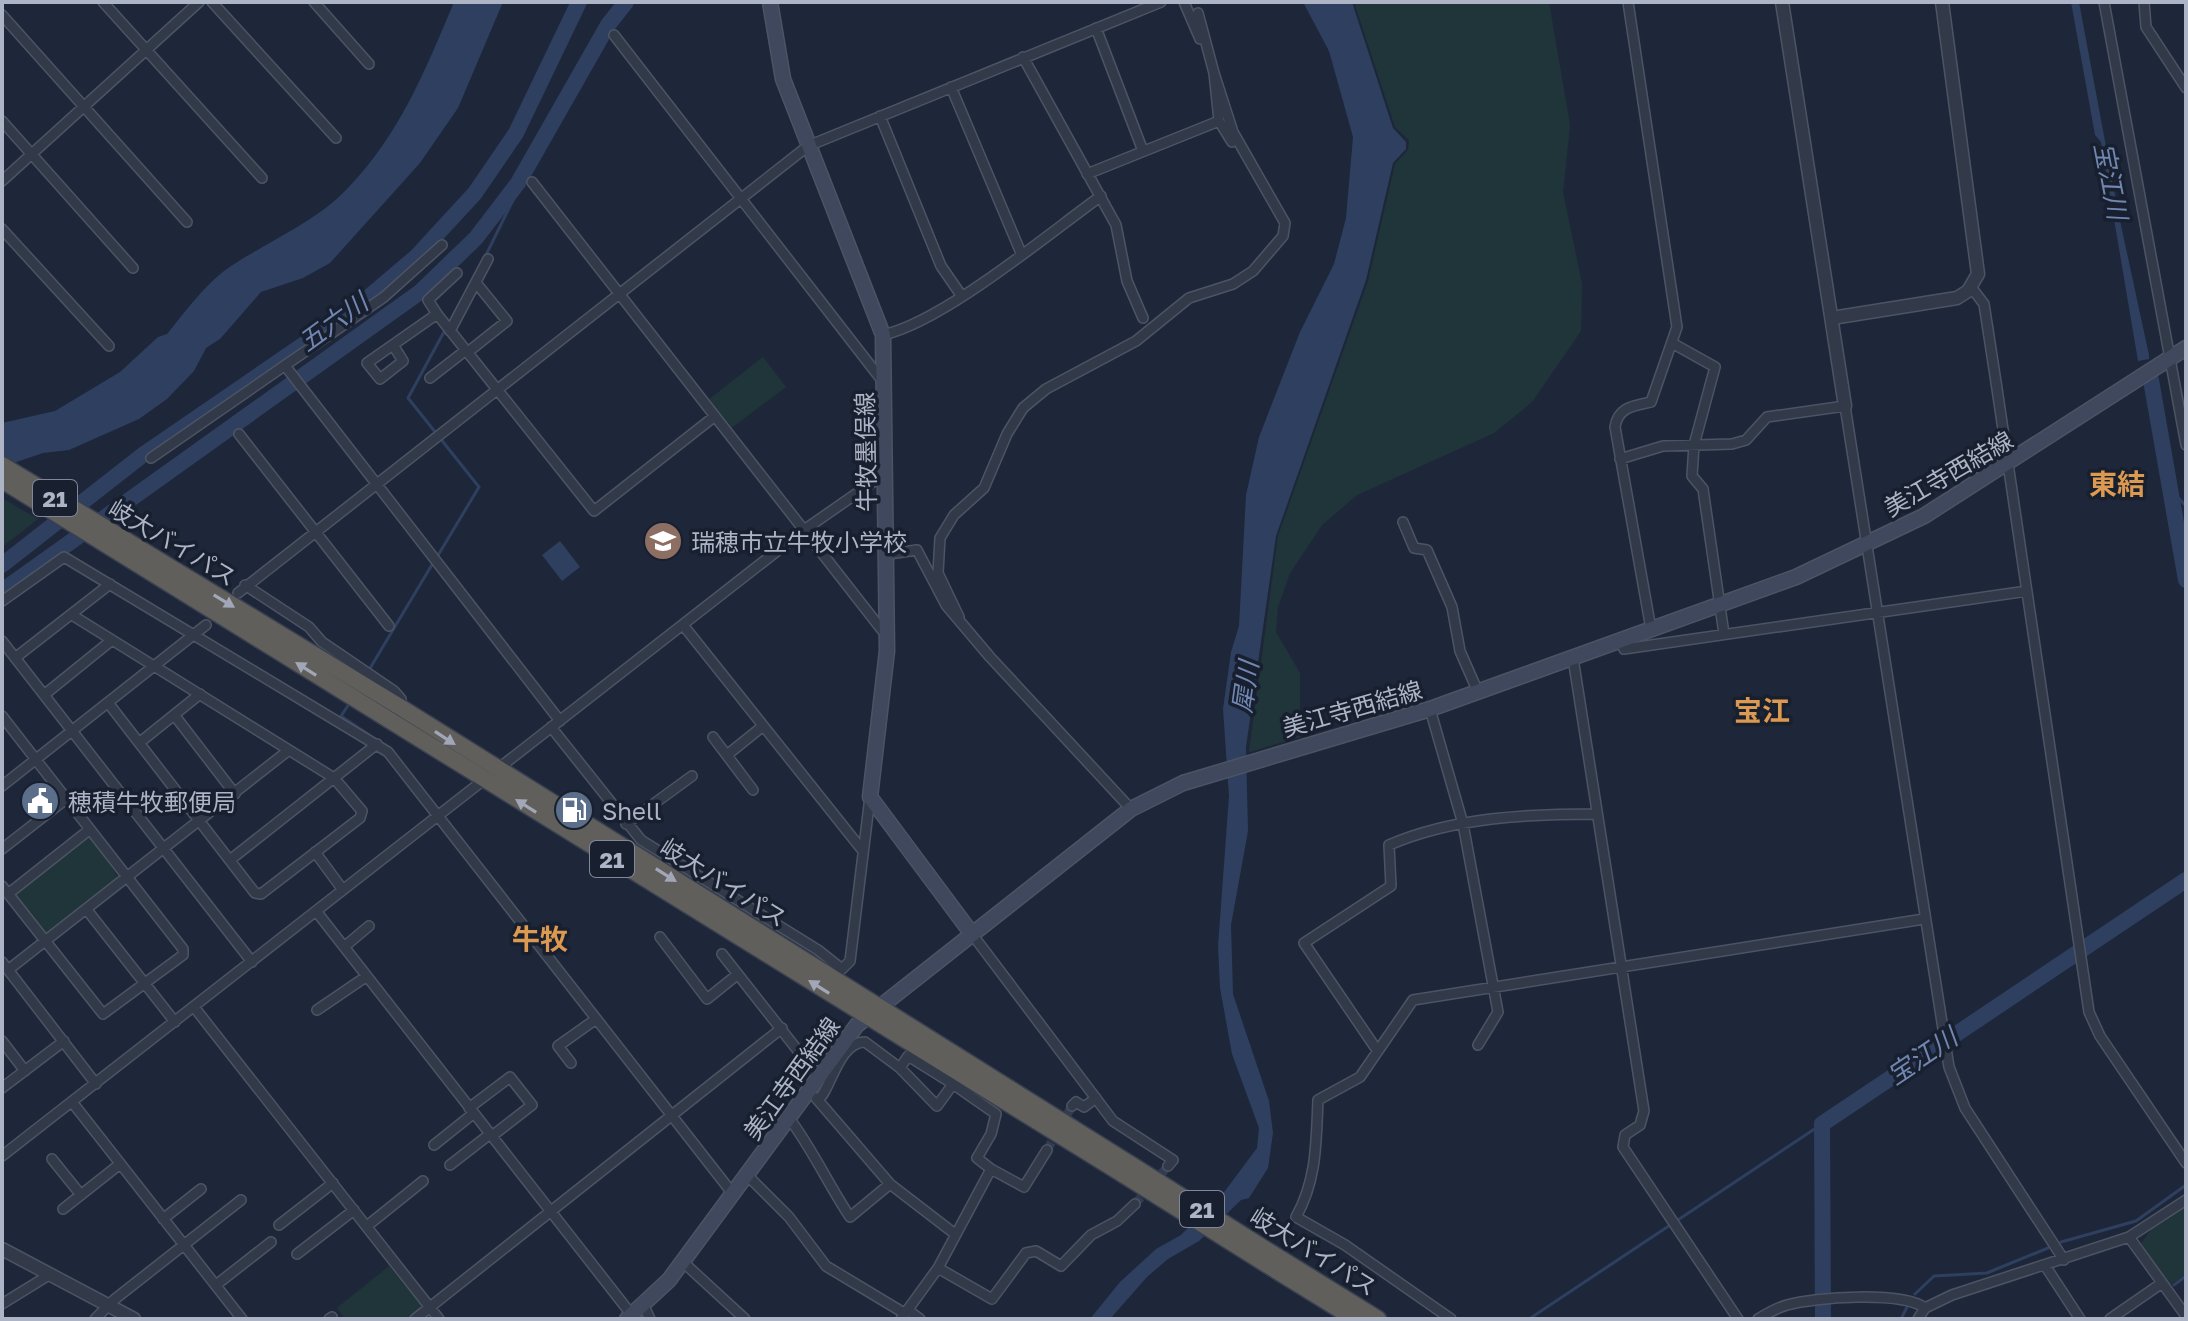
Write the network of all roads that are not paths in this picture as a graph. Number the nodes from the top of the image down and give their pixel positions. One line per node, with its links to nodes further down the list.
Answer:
1 (103, 2): 17 (street)
2 (199, 2): 17 (street)
3 (212, 2): 28 (street)
4 (314, 2): 20 (street)
5 (770, 2): 29 (main road, 牛牧墨俣線)
6 (1161, 2): 15 (street)
7 (1184, 2): 18 (street)
8 (1628, 2): 54 (street)
9 (1782, 2): 51 (street)
10 (1942, 2): 47 (street)
11 (2104, 2): 59 (street)
12 (2144, 2): 23 (street)
13 (1198, 13): 18 (street)
14 (2, 15): 24 (street)
15 (1096, 28): 19 (street); 30 (street)
16 (614, 35): 38 (street)
17 (146, 50): 24 (street); 34 (street)
18 (1210, 52): 21 (street)
19 (1023, 57): 22 (street); 33 (street)
20 (369, 64)
21 (1214, 73): 27 (street); 32 (street)
22 (951, 87): 25 (street); 42 (street)
23 (2186, 88)
24 (85, 107): 31 (street); 39 (street)
25 (880, 116): 29 (street); 49 (street)
26 (2, 121): 31 (street)
27 (1219, 121): 30 (street); 32 (street)
28 (336, 138)
29 (808, 146): 38 (street); 53 (main road, 牛牧墨俣線)
30 (1143, 151): 33 (street)
31 (32, 154): 35 (street); 44 (street)
32 (1252, 165): 88 (street)
33 (1087, 174): 37 (street)
34 (262, 178)
35 (2, 181)
36 (532, 182): 48 (street)
37 (1101, 196): 42 (street); 50 (street)
38 (739, 199): 48 (street); 62 (street)
39 (187, 222)
40 (2, 229): 56 (street)
41 (442, 245): 60 (street)
42 (1021, 253): 49 (street)
43 (488, 259): 46 (street)
44 (133, 268)
45 (457, 273): 52 (street)
46 (477, 284): 52 (street); 58 (street)
47 (1971, 287): 51 (street); 72 (street)
48 (619, 292): 63 (street); 65 (street)
49 (961, 295): 53 (street)
50 (1143, 318)
51 (1832, 318): 64 (street)
52 (444, 323): 55 (street); 58 (street)
53 (883, 335): 62 (main road, 牛牧墨俣線)
54 (1672, 343): 67 (street); 70 (street)
55 (393, 345)
56 (109, 346)
57 (2186, 348): 59 (main road, 美江寺西結線)
58 (467, 351): 61 (street); 63 (street)
59 (2169, 359): 68 (street); 72 (main road, 美江寺西結線)
60 (286, 367): 69 (street); 75 (street)
61 (430, 378)
62 (886, 386): 73 (main road, 牛牧墨俣線)
63 (497, 388): 65 (street); 75 (street)
64 (1845, 406): 67 (street); 80 (street)
65 (715, 416): 77 (street)
66 (239, 434): 78 (street)
67 (1694, 445): 70 (street); 85 (street)
68 (2186, 445)
69 (151, 458)
70 (1620, 459): 92 (street)
71 (2, 465): 79 (highway, 岐大バイパス / 21)
72 (2008, 465): 80 (main road, 美江寺西結線); 83 (street)
73 (886, 473): 77 (street); 81 (main road, 牛牧墨俣線)
74 (2, 480): 79 (highway, 岐大バイパス / 21)
75 (374, 484): 78 (street); 110 (street)
76 (1403, 522): 102 (street)
77 (804, 530): 90 (street); 93 (street)
78 (315, 531): 91 (street); 106 (street)
79 (105, 537): 106 (highway, 岐大バイパス / 21, one-way to 106); 119 (highway, 岐大バイパス / 21, one-way to 79)
80 (1865, 545): 85 (main road, 美江寺西結線); 86 (street)
81 (889, 554): 88 (street); 93 (main road, 牛牧墨俣線)
82 (110, 584): 84 (street); 87 (street); 95 (street)
83 (2027, 591): 86 (street); 187 (street)
84 (2, 601)
85 (1719, 605): 92 (main road, 美江寺西結線); 94 (street)
86 (1875, 612): 94 (street); 144 (street)
87 (72, 615): 96 (street); 99 (street)
88 (959, 617): 127 (street)
89 (206, 625): 95 (street)
90 (683, 625): 110 (street); 111 (street)
91 (389, 626)
92 (1651, 629): 97 (main road, 美江寺西結線)
93 (888, 632): 125 (main road, 牛牧墨俣線)
94 (1724, 634): 97 (street)
95 (196, 636): 101 (street); 115 (street)
96 (112, 640): 101 (street); 104 (street)
97 (1621, 640): 100 (main road, 美江寺西結線)
98 (2, 641): 99 (street)
99 (15, 658): 104 (street)
100 (1573, 658): 102 (main road, 美江寺西結線); 128 (street)
101 (156, 667): 103 (street); 105 (street)
102 (1478, 692): 107 (main road, 美江寺西結線)
103 (200, 694): 109 (street); 116 (street)
104 (44, 695): 112 (street)
105 (109, 704): 112 (street); 114 (street)
106 (400, 707): 119 (highway, 岐大バイパス / 21, one-way to 119)
107 (1430, 709): 127 (main road, 美江寺西結線); 132 (street)
108 (2, 716): 118 (street)
109 (175, 716): 114 (street); 124 (street)
110 (556, 724): 119 (street); 131 (street)
111 (763, 726): 117 (street); 136 (street)
112 (73, 732): 118 (street); 135 (street)
113 (713, 737): 117 (street)
114 (139, 743): 130 (street)
115 (377, 744): 120 (street); 129 (street)
116 (289, 750): 120 (street); 124 (street)
117 (727, 755): 123 (street)
118 (35, 760): 122 (street); 126 (street)
119 (490, 776): 129 (street); 160 (highway, 岐大バイパス / 21)
120 (334, 778): 137 (street); 138 (street)
121 (691, 779): 131 (street)
122 (2, 786)
123 (753, 790)
124 (235, 794): 130 (street)
125 (870, 797): 136 (street); 146 (main road)
126 (66, 799): 133 (street); 134 (street)
127 (1131, 809): 146 (main road, 美江寺西結線)
128 (1597, 814): 132 (street); 153 (street)
129 (438, 817): 141 (street); 161 (street)
130 (200, 822): 135 (street); 138 (street)
131 (626, 824): 136 (street)
132 (1463, 824): 157 (street); 167 (street)
133 (89, 830): 139 (street); 140 (street)
134 (2, 849)
135 (164, 849): 139 (street); 151 (street)
136 (863, 851)
137 (315, 852): 138 (street); 141 (street)
138 (230, 860)
139 (127, 878): 142 (street); 156 (street)
140 (5, 890): 148 (street)
141 (343, 890): 143 (street)
142 (87, 910): 148 (street); 156 (street)
143 (316, 911): 149 (street); 151 (street)
144 (1924, 919): 153 (street); 215 (street)
145 (369, 926): 149 (street)
146 (972, 934): 160 (main road, 美江寺西結線); 176 (street)
147 (660, 937): 154 (street)
148 (46, 941): 152 (street); 156 (street)
149 (344, 947): 155 (street)
150 (722, 954): 154 (street)
151 (252, 962): 158 (street)
152 (5, 966): 165 (street)
153 (1621, 967): 157 (street); 242 (street)
154 (738, 974): 163 (street)
155 (367, 976): 159 (street); 179 (street)
156 (145, 985): 162 (street)
157 (1493, 987): 166 (street); 167 (street)
158 (194, 1007): 162 (street); 194 (street)
159 (317, 1010)
160 (873, 1012): 171 (main road, 美江寺西結線); 214 (highway, 岐大バイパス / 21, bridge)
161 (596, 1019): 168 (street); 180 (street)
162 (175, 1022): 172 (street)
163 (782, 1028): 171 (street); 180 (street)
164 (2, 1041): 170 (street)
165 (64, 1041): 170 (street); 172 (street)
166 (1478, 1045)
167 (1377, 1050): 241 (street)
168 (571, 1063)
169 (900, 1068): 173 (street); 173 (street); 175 (street)
170 (25, 1071): 174 (street)
171 (817, 1075): 175 (main road, 美江寺西結線)
172 (96, 1084): 177 (street)
173 (953, 1084): 191 (street)
174 (2, 1088)
175 (813, 1095): 181 (main road, 美江寺西結線); 195 (street)
176 (1096, 1098): 178 (street); 190 (street)
177 (72, 1102): 185 (street); 188 (street)
178 (1072, 1106)
179 (472, 1110): 182 (street); 182 (street); 183 (street)
180 (672, 1115): 197 (street); 204 (street)
181 (789, 1118): 192 (main road, 美江寺西結線); 195 (street)
182 (491, 1135): 189 (street); 204 (street)
183 (434, 1145)
184 (1047, 1150): 191 (street)
185 (2, 1156)
186 (52, 1159): 198 (street)
187 (2186, 1163)
188 (120, 1164): 198 (street); 205 (street)
189 (450, 1165)
190 (1168, 1166)
191 (991, 1169): 208 (street)
192 (747, 1175): 197 (main road, 美江寺西結線); 227 (street)
193 (423, 1181): 207 (street)
194 (333, 1183): 203 (street); 206 (street)
195 (890, 1184): 208 (street)
196 (201, 1189): 205 (street)
197 (733, 1194): 216 (main road, 美江寺西結線)
198 (81, 1195): 202 (street)
199 (241, 1200): 211 (street)
200 (2186, 1200): 209 (street)
201 (1135, 1204): 218 (street)
202 (63, 1209)
203 (354, 1210): 207 (street); 213 (street)
204 (550, 1211): 225 (street); 229 (street)
205 (163, 1219): 211 (street)
206 (279, 1225)
207 (367, 1226): 225 (street)
208 (955, 1234): 218 (street)
209 (2129, 1237): 215 (street); 220 (street)
210 (271, 1242): 221 (street)
211 (183, 1244): 221 (street); 224 (street)
212 (2, 1249): 219 (street)
213 (297, 1254)
214 (1270, 1259): 239 (highway, 岐大バイパス / 21); 240 (highway, 岐大バイパス / 21)
215 (2064, 1260): 217 (street)
216 (683, 1262): 223 (main road, 美江寺西結線); 237 (street)
217 (2046, 1267): 226 (street); 244 (street)
218 (938, 1268): 227 (street)
219 (49, 1275): 222 (street); 224 (street)
220 (2162, 1283): 228 (street); 245 (street)
221 (216, 1285): 233 (street)
222 (2, 1304)
223 (643, 1304): 229 (main road, 美江寺西結線); 236 (street)
224 (109, 1306): 231 (street); 232 (street)
225 (430, 1308): 234 (street); 235 (street)
226 (1925, 1308): 230 (street); 243 (street)
227 (904, 1314): 238 (street)
228 (2186, 1316)
229 (629, 1317)
230 (1919, 1318)
231 (95, 1319)
232 (134, 1319)
233 (242, 1319)
234 (415, 1319)
235 (439, 1319)
236 (650, 1319)
237 (745, 1319)
238 (920, 1319)
239 (1355, 1319)
240 (1378, 1319)
241 (1451, 1319)
242 (1738, 1319)
243 (1758, 1319)
244 (2080, 1319)
245 (2110, 1319)

